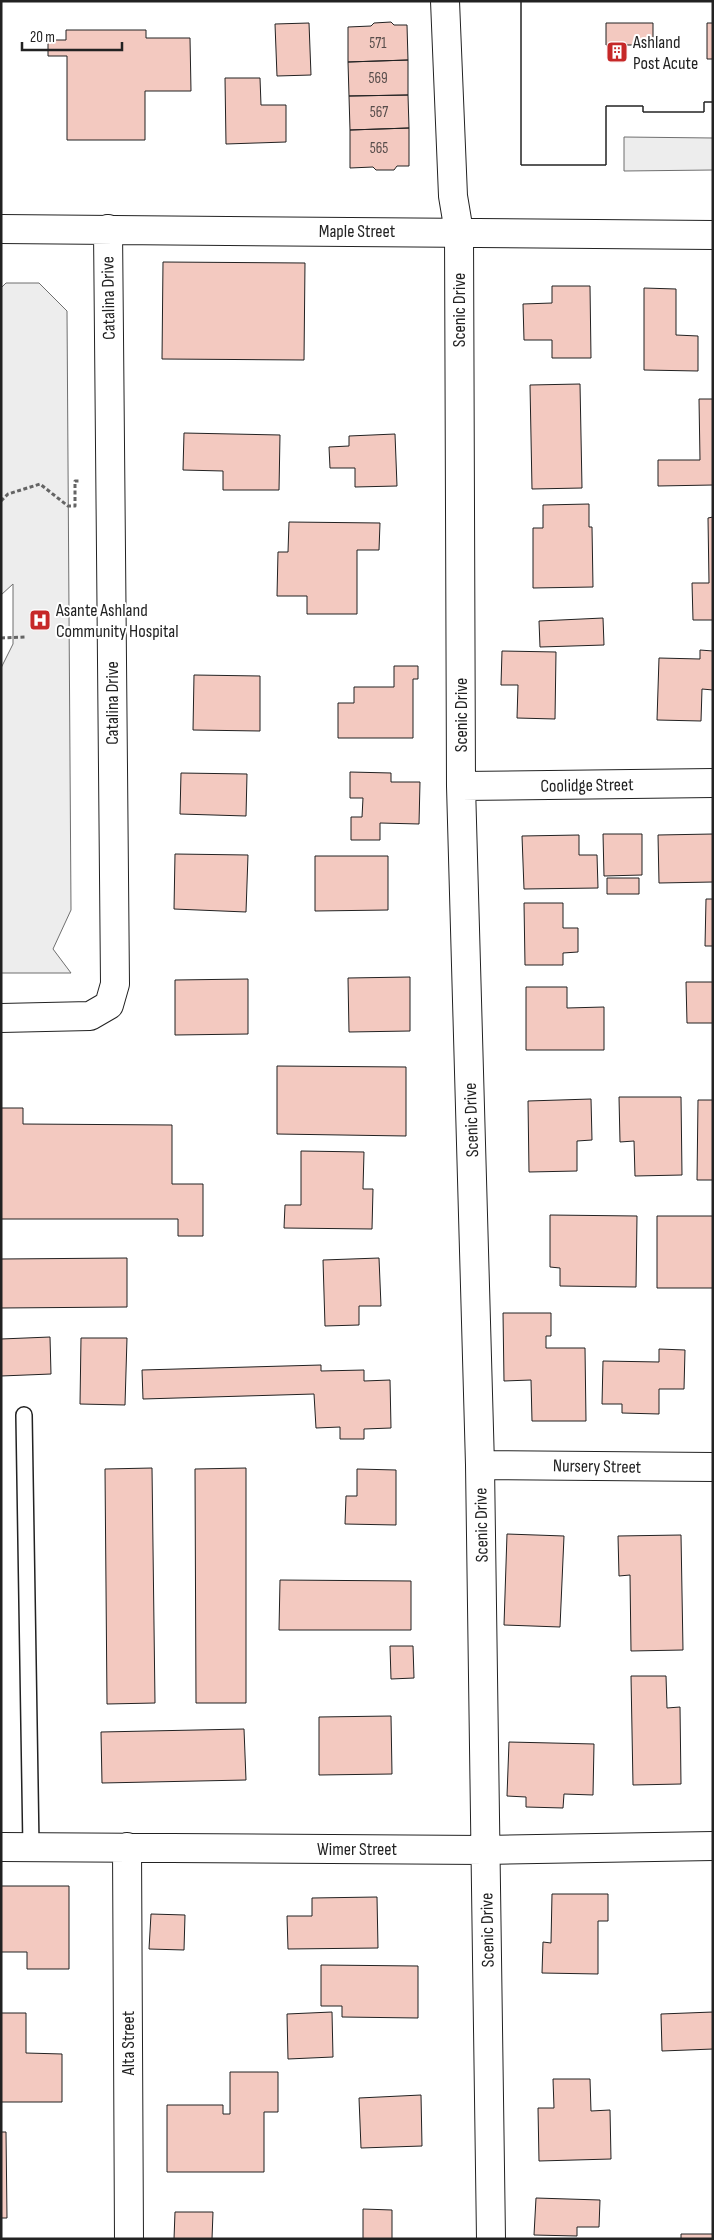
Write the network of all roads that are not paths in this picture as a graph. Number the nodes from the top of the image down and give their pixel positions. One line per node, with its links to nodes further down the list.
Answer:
1 (446, 1): 4 (street, Scenic Drive)
2 (1, 229): 3 (street, Maple Street)
3 (108, 229): 4 (street, Maple Street); 8 (street, Catalina Drive)
4 (459, 232): 5 (street, Maple Street); 7 (street, Scenic Drive)
5 (713, 235)
6 (713, 783): 7 (street, Coolidge Street)
7 (461, 786): 10 (street, Scenic Drive)
8 (1, 1018)
9 (24, 1415): 14 (lane)
10 (480, 1465): 11 (street, Nursery Street); 16 (street, Scenic Drive)
11 (713, 1467)
12 (713, 1846): 16 (street, Wimer Street)
13 (1, 1847): 14 (street, Wimer Street)
14 (31, 1847): 15 (street, Wimer Street)
15 (127, 1847): 16 (street, Wimer Street); 17 (street, Alta Street)
16 (485, 1850): 18 (street, Scenic Drive)
17 (129, 2239)
18 (491, 2239)

